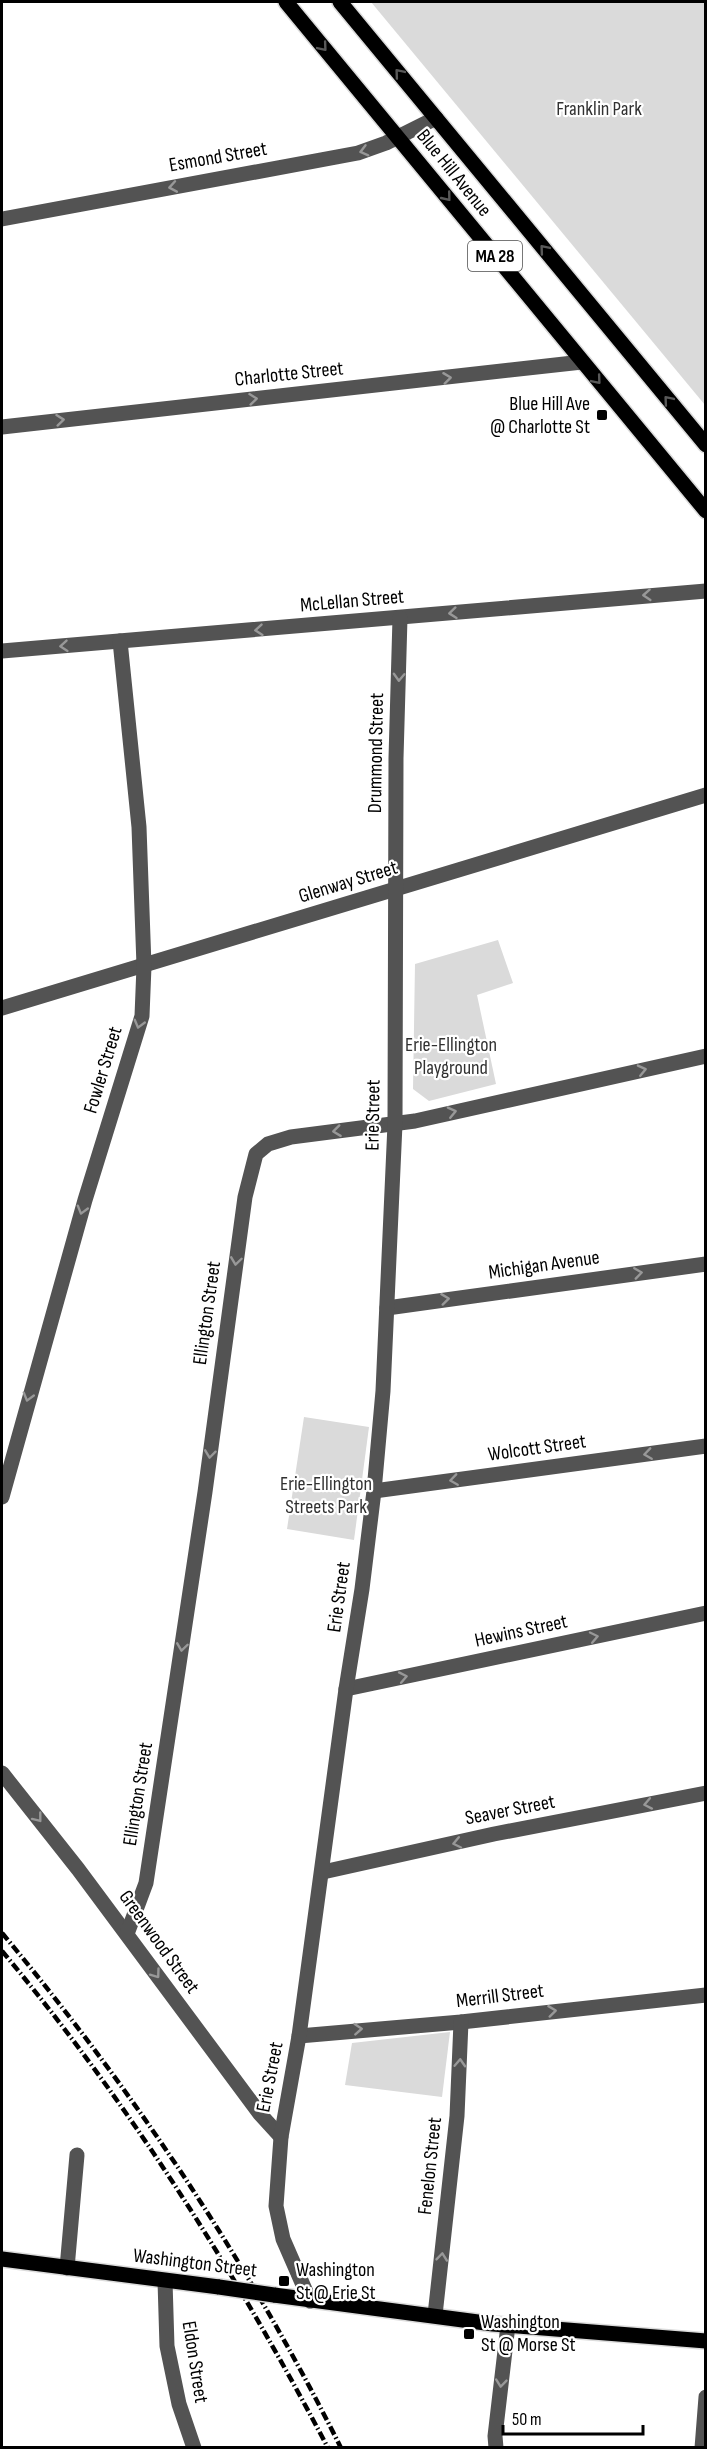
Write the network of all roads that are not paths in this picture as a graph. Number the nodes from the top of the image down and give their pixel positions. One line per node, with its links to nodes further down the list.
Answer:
1 (286, 2): 4 (main road, Blue Hill Avenue / MA 28, one-way to 4)
2 (340, 2): 3 (main road, Blue Hill Avenue / MA 28, one-way to 2)
3 (436, 118): 4 (street, Esmond Street); 8 (main road, Blue Hill Avenue / MA 28, one-way to 3)
4 (398, 138): 5 (street, Esmond Street, one-way to 5); 6 (main road, Blue Hill Avenue / MA 28, one-way to 6)
5 (2, 219)
6 (582, 362): 7 (street, Charlotte Street, one-way to 6); 9 (main road, Blue Hill Avenue / MA 28, one-way to 9)
7 (2, 427)
8 (705, 445)
9 (705, 511)
10 (705, 591): 11 (street, McLellan Street, one-way to 11)
11 (400, 618): 12 (street, McLellan Street, one-way to 12); 15 (street, Drummond Street, one-way to 15)
12 (120, 641): 13 (street, McLellan Street, one-way to 13); 16 (street, Fowler Street)
13 (2, 651)
14 (705, 795): 15 (street, Glenway Street)
15 (397, 889): 16 (street, Glenway Street); 19 (street, Erie Street)
16 (144, 966): 17 (street, Glenway Street); 24 (street, Fowler Street, one-way to 24)
17 (2, 1008)
18 (705, 1056): 19 (street, Ellington Street, one-way to 18)
19 (395, 1124): 21 (street, Erie Street); 30 (street, Ellington Street, one-way to 30)
20 (705, 1264): 21 (street, Michigan Avenue, one-way to 20)
21 (387, 1308): 23 (street, Erie Street)
22 (705, 1446): 23 (street, Wolcott Street, one-way to 23)
23 (374, 1491): 26 (street, Erie Street)
24 (2, 1497)
25 (705, 1612): 26 (street, Hewins Street, one-way to 25)
26 (346, 1689): 29 (street, Erie Street)
27 (2, 1773): 30 (street, Greenwood Street, one-way to 30)
28 (705, 1793): 29 (street, Seaver Street, one-way to 29)
29 (323, 1872): 33 (street, Erie Street)
30 (128, 1934): 34 (street, Greenwood Street, one-way to 34)
31 (705, 1995): 32 (street, Merrill Street, one-way to 31)
32 (461, 2022): 33 (street, Merrill Street, one-way to 32); 40 (street, Fenelon Street, one-way to 32)
33 (299, 2036): 34 (street, Erie Street)
34 (280, 2137): 39 (street, Erie Street)
35 (77, 2155): 37 (street)
36 (2, 2259): 37 (main road, Washington Street)
37 (67, 2268): 38 (main road, Washington Street)
38 (165, 2281): 39 (main road, Washington Street, bridge); 44 (street, Eldon Street)
39 (310, 2301): 40 (main road, Washington Street)
40 (435, 2315): 41 (main road, Washington Street)
41 (508, 2325): 42 (main road, Washington Street); 45 (street, one-way to 45)
42 (705, 2341)
43 (705, 2397): 46 (street)
44 (194, 2448)
45 (496, 2448)
46 (702, 2448)

